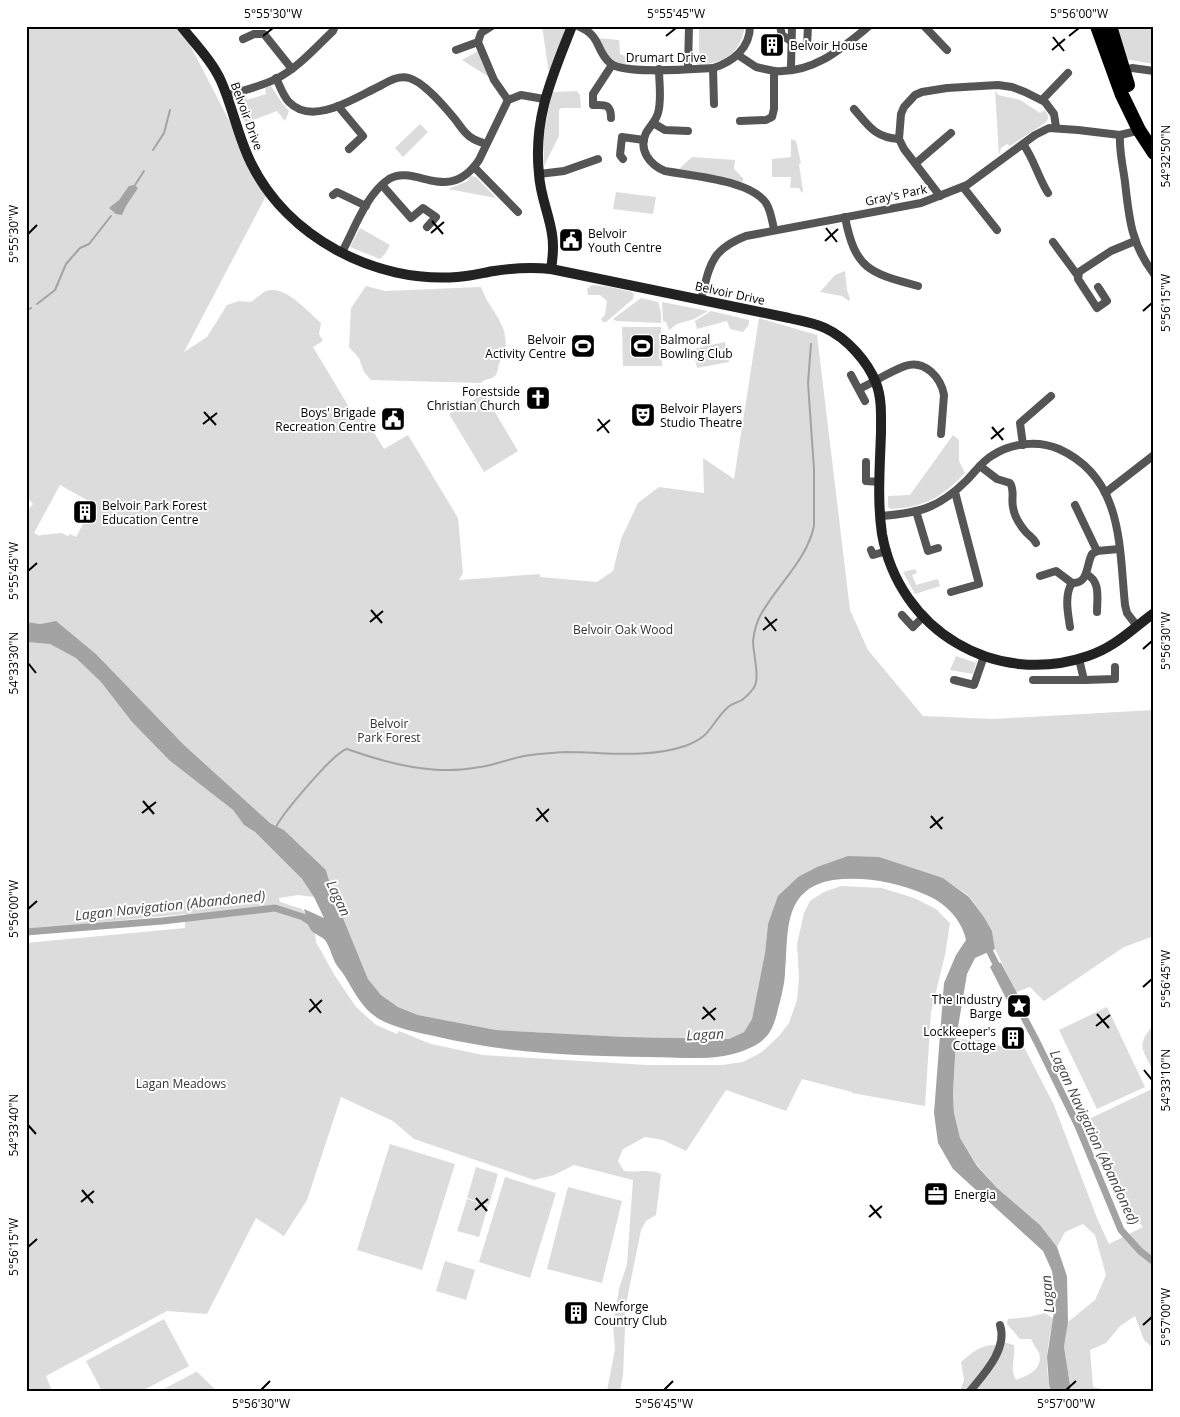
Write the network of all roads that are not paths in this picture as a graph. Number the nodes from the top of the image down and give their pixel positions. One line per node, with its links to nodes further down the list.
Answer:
1 (181, 26): 34 (street, Belvoir Drive)
2 (335, 26): 26 (street)
3 (492, 26): 17 (street)
4 (572, 26): 35 (street)
5 (578, 26): 23 (street, Drumart Drive)
6 (688, 26): 28 (street)
7 (750, 26): 22 (street)
8 (780, 26): 18 (street)
9 (792, 26): 18 (street)
10 (808, 26): 19 (street)
11 (869, 26): 29 (street)
12 (924, 26): 21 (street)
13 (1086, 26): 31 (highway)
14 (1097, 26): 31 (highway)
15 (1110, 26): 31 (highway)
16 (243, 39): 26 (street)
17 (478, 42): 20 (street); 36 (street)
18 (792, 42): 24 (street)
19 (807, 46)
20 (456, 50)
21 (947, 50)
22 (738, 56): 25 (street, Drumart Drive); 29 (street)
23 (612, 65): 27 (street, Drumart Drive); 41 (street)
24 (791, 66)
25 (713, 68): 28 (street, Drumart Drive); 38 (street, Drumart Drive)
26 (292, 69): 33 (street)
27 (659, 69): 28 (street, Drumart Drive); 43 (street)
28 (688, 69)
29 (774, 71): 42 (street)
30 (1154, 71): 31 (street)
31 (1118, 72): 48 (highway)
32 (1068, 73): 37 (street)
33 (276, 78): 34 (street); 39 (street)
34 (227, 96): 72 (street, Belvoir Drive)
35 (544, 99): 36 (street); 58 (street)
36 (508, 100): 51 (street)
37 (1042, 100): 44 (street); 49 (street)
38 (714, 104)
39 (338, 106): 51 (street); 53 (street)
40 (854, 108): 49 (street)
41 (611, 118)
42 (740, 121)
43 (653, 123): 45 (street); 50 (street)
44 (1056, 127): 47 (street); 52 (street, Gray's Park)
45 (688, 131)
46 (951, 133): 56 (street)
47 (1120, 136): 48 (street); 70 (street)
48 (1146, 138)
49 (899, 139): 56 (street)
50 (644, 140): 55 (street); 68 (street)
51 (486, 144): 57 (street)
52 (1023, 144): 60 (street, Gray's Park); 61 (street)
53 (349, 149)
54 (598, 159): 58 (street)
55 (623, 159)
56 (916, 163): 63 (street)
57 (474, 167): 59 (street); 65 (street)
58 (538, 174): 73 (street)
59 (382, 185): 64 (street); 67 (street)
60 (963, 187): 63 (street, Gray's Park); 69 (street)
61 (1048, 193)
62 (333, 195): 64 (street)
63 (940, 196): 66 (street, Gray's Park)
64 (366, 206): 72 (street)
65 (518, 212)
66 (845, 217): 68 (street, Gray's Park); 76 (street)
67 (427, 227)
68 (774, 229): 78 (street, Gray's Park)
69 (997, 230)
70 (1134, 241): 74 (street); 75 (street)
71 (1053, 242): 75 (street)
72 (342, 252): 73 (street, Belvoir Drive)
73 (551, 268): 78 (street, Belvoir Drive)
74 (1154, 274)
75 (1078, 276): 77 (street)
76 (918, 286)
77 (1098, 287)
78 (701, 300): 80 (street, Belvoir Drive)
79 (851, 375): 81 (street)
80 (875, 381): 81 (street); 84 (street); 89 (street, Belvoir Drive)
81 (859, 389): 83 (street)
82 (1052, 396): 85 (street)
83 (865, 402)
84 (941, 434)
85 (1023, 444): 88 (street); 91 (street)
86 (1154, 455): 91 (street)
87 (866, 462): 89 (street)
88 (980, 466): 90 (street); 95 (street)
89 (880, 482): 94 (street, Belvoir Drive)
90 (955, 492): 93 (street); 104 (street)
91 (1105, 492): 97 (street)
92 (1075, 504): 100 (street)
93 (916, 511): 94 (street); 96 (street)
94 (880, 516): 99 (street, Belvoir Drive)
95 (1036, 543)
96 (938, 548)
97 (1120, 549): 100 (street); 109 (street)
98 (871, 550): 99 (street)
99 (887, 551): 108 (street, Belvoir Drive)
100 (1097, 551): 101 (street)
101 (1086, 574): 103 (street); 105 (street)
102 (1040, 576): 103 (street)
103 (1072, 583): 110 (street)
104 (951, 592)
105 (1097, 612)
106 (1154, 614): 109 (street, Belvoir Drive)
107 (902, 615): 108 (street)
108 (924, 616): 111 (street, Belvoir Drive)
109 (1137, 626): 112 (street, Belvoir Drive)
110 (1070, 627)
111 (984, 656): 112 (street, Belvoir Drive); 115 (street)
112 (1079, 659): 117 (street)
113 (1115, 667): 114 (street)
114 (1115, 679): 117 (street); 118 (street)
115 (954, 680)
116 (1033, 680): 117 (street)
117 (1084, 680)
118 (1115, 688)
119 (1000, 1325): 120 (street)
120 (970, 1391)

